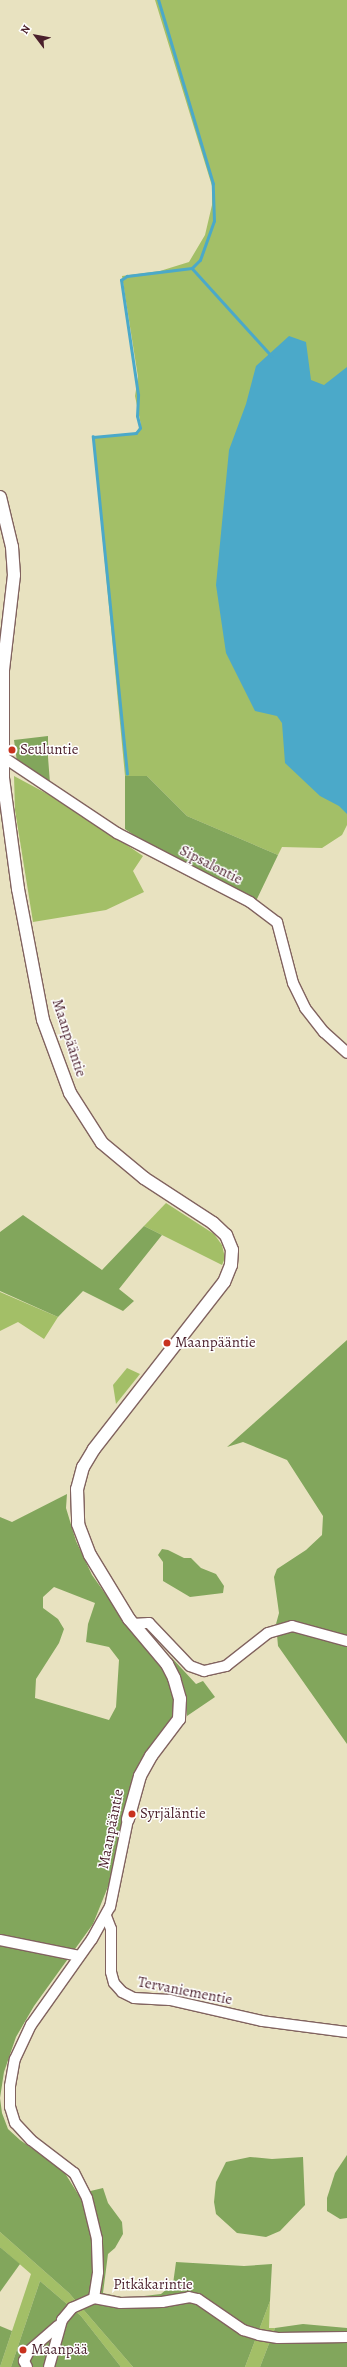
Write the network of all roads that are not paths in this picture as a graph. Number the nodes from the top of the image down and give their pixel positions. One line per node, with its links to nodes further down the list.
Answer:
1 (0, 497): 2 (street, Maanpääntie)
2 (1, 755): 3 (street, Sipsalontie); 4 (street, Maanpääntie)
3 (347, 1053)
4 (133, 1624): 5 (street); 6 (street, Maanpääntie)
5 (347, 1641)
6 (128, 1819): 7 (street, Maanpääntie)
7 (106, 1916): 9 (street, Maanpääntie); 10 (street, Tervaniementie)
8 (0, 1940): 9 (street)
9 (79, 1956): 11 (street, Maanpääntie)
10 (347, 2032)
11 (94, 2298): 12 (street); 13 (street, Pitkäkarintie)
12 (58, 2326): 14 (street); 15 (street)
13 (347, 2337)
14 (26, 2367)
15 (49, 2367)

